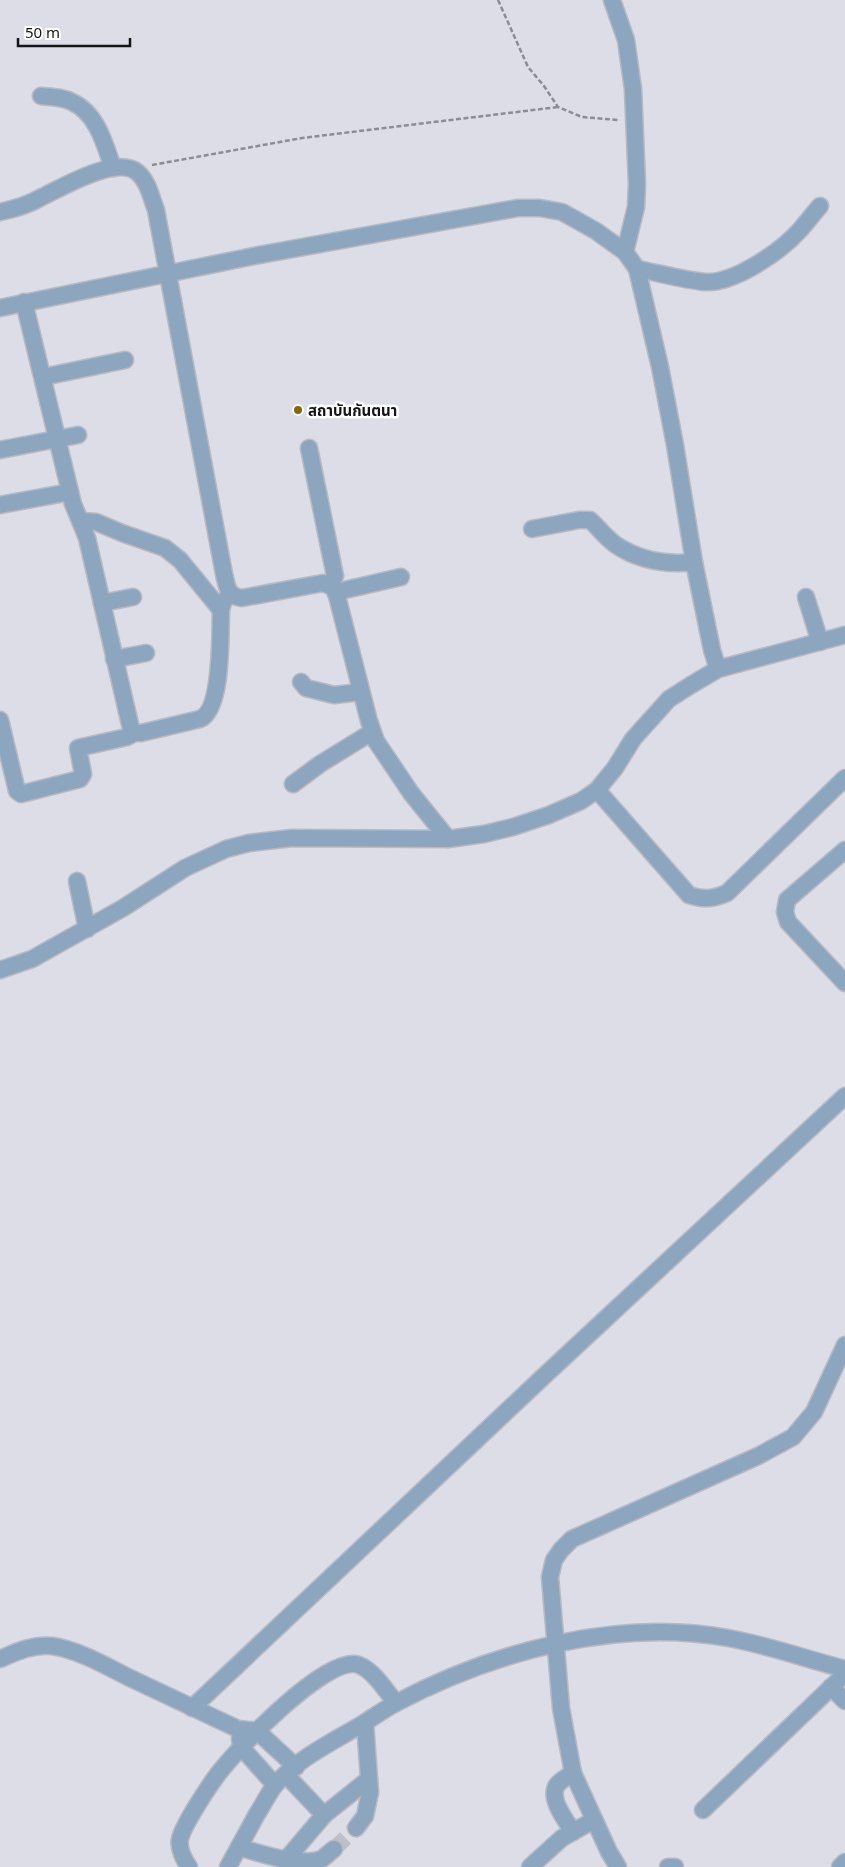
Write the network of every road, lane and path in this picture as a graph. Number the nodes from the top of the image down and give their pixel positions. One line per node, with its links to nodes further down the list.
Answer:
1 (498, 0): 4 (path)
2 (612, 0): 5 (lane)
3 (41, 96): 6 (lane)
4 (558, 107): 5 (path); 7 (path)
5 (634, 122): 10 (lane)
6 (113, 168): 7 (lane); 9 (lane)
7 (138, 172): 12 (lane)
8 (820, 206): 11 (lane)
9 (0, 212)
10 (625, 252): 11 (lane); 12 (lane)
11 (637, 269): 25 (lane)
12 (167, 274): 13 (lane); 28 (lane)
13 (24, 302): 14 (lane); 16 (lane)
14 (0, 308)
15 (125, 360): 16 (lane)
16 (42, 377): 18 (lane)
17 (78, 435): 18 (lane)
18 (57, 439): 20 (lane); 21 (lane)
19 (309, 448): 27 (lane)
20 (0, 450)
21 (70, 492): 22 (lane); 23 (lane)
22 (0, 505)
23 (81, 521): 31 (lane); 32 (lane)
24 (532, 529): 25 (lane)
25 (694, 562): 37 (lane)
26 (401, 577): 27 (lane)
27 (333, 589): 28 (lane); 39 (lane)
28 (230, 594): 32 (lane)
29 (133, 597): 31 (lane)
30 (806, 597): 34 (lane)
31 (102, 603): 36 (lane)
32 (221, 610): 42 (lane)
33 (845, 635): 34 (lane)
34 (820, 642): 37 (lane)
35 (146, 653): 36 (lane)
36 (114, 658): 42 (lane)
37 (718, 669): 45 (lane)
38 (301, 682): 39 (lane)
39 (362, 692): 41 (lane)
40 (0, 720): 42 (lane)
41 (372, 732): 43 (lane); 46 (lane)
42 (134, 733)
43 (293, 784)
44 (842, 787): 45 (lane)
45 (597, 790): 46 (lane)
46 (448, 839): 49 (lane)
47 (845, 850): 51 (lane)
48 (77, 882): 49 (lane)
49 (86, 929): 50 (lane)
50 (0, 970)
51 (845, 983)
52 (845, 1096): 61 (lane)
53 (845, 1345): 54 (lane)
54 (556, 1644): 56 (lane); 60 (lane); 66 (lane)
55 (0, 1659): 61 (lane)
56 (845, 1669)
57 (845, 1674): 58 (lane)
58 (831, 1687): 59 (lane); 69 (lane)
59 (845, 1701)
60 (396, 1703): 62 (lane); 64 (lane)
61 (192, 1708): 63 (lane)
62 (365, 1722): 67 (lane); 68 (lane)
63 (238, 1729): 64 (lane); 65 (lane)
64 (257, 1731): 65 (lane); 67 (lane)
65 (241, 1747): 67 (lane); 78 (lane)
66 (573, 1773): 71 (lane); 73 (lane)
67 (286, 1775): 70 (lane); 74 (lane)
68 (369, 1779): 70 (lane); 72 (lane)
69 (702, 1810)
70 (324, 1815): 76 (lane)
71 (594, 1820): 73 (lane); 81 (lane)
72 (356, 1828)
73 (573, 1832): 80 (lane)
74 (239, 1847): 76 (lane); 79 (lane)
75 (334, 1849): 76 (lane)
76 (285, 1861)
77 (845, 1862): 84 (lane)
78 (189, 1867)
79 (228, 1867)
80 (530, 1867)
81 (618, 1867)
82 (668, 1867): 83 (lane)
83 (674, 1867)
84 (840, 1867)

